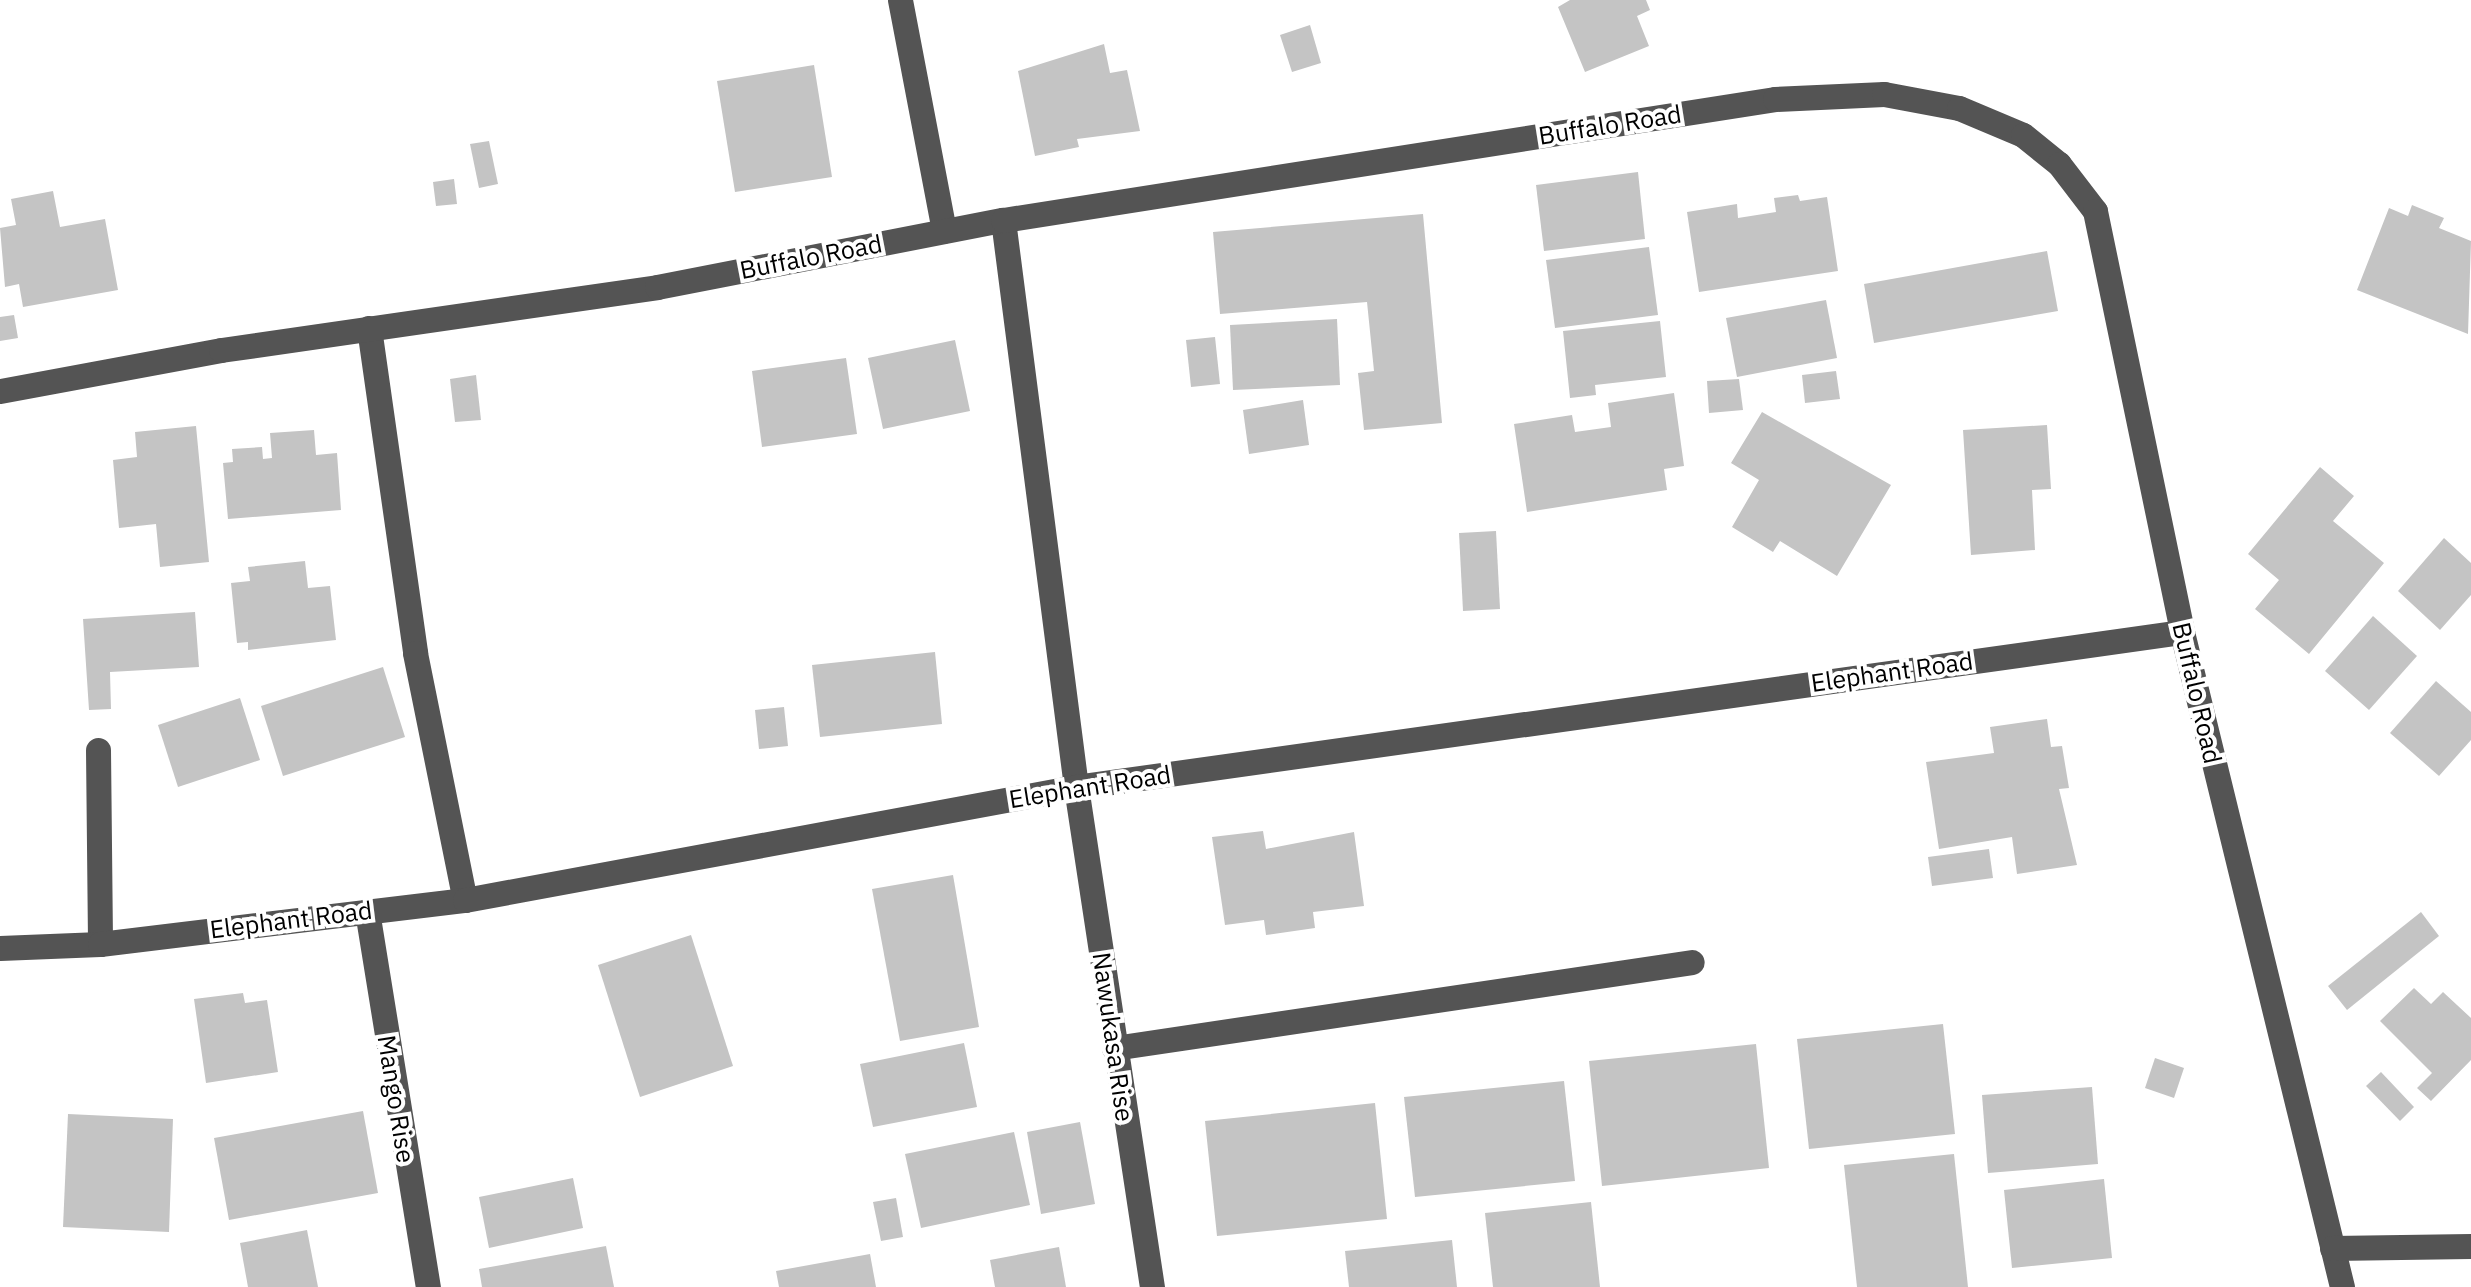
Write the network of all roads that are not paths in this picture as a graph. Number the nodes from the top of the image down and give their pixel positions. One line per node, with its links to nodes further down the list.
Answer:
1 (900, 0): 3 (street)
2 (1003, 220): 3 (street, Buffalo Road); 6 (street, Buffalo Road); 8 (street, Nawukasa Rise)
3 (944, 231): 4 (street, Buffalo Road)
4 (370, 328): 5 (street, Buffalo Road); 9 (street)
5 (0, 391)
6 (2182, 632): 8 (street, Elephant Road); 16 (street, Buffalo Road)
7 (98, 750): 11 (street)
8 (1076, 787): 9 (street, Elephant Road); 14 (street, Nawukasa Rise)
9 (465, 900): 10 (street, Elephant Road)
10 (367, 911): 11 (street, Elephant Road); 17 (street, Mango Rise)
11 (100, 944): 12 (street, Elephant Road)
12 (0, 948)
13 (1692, 962): 14 (street)
14 (1114, 1048): 18 (street, Nawukasa Rise)
15 (2471, 1246): 16 (street)
16 (2332, 1248): 19 (street, Buffalo Road)
17 (428, 1287)
18 (1152, 1287)
19 (2342, 1287)

